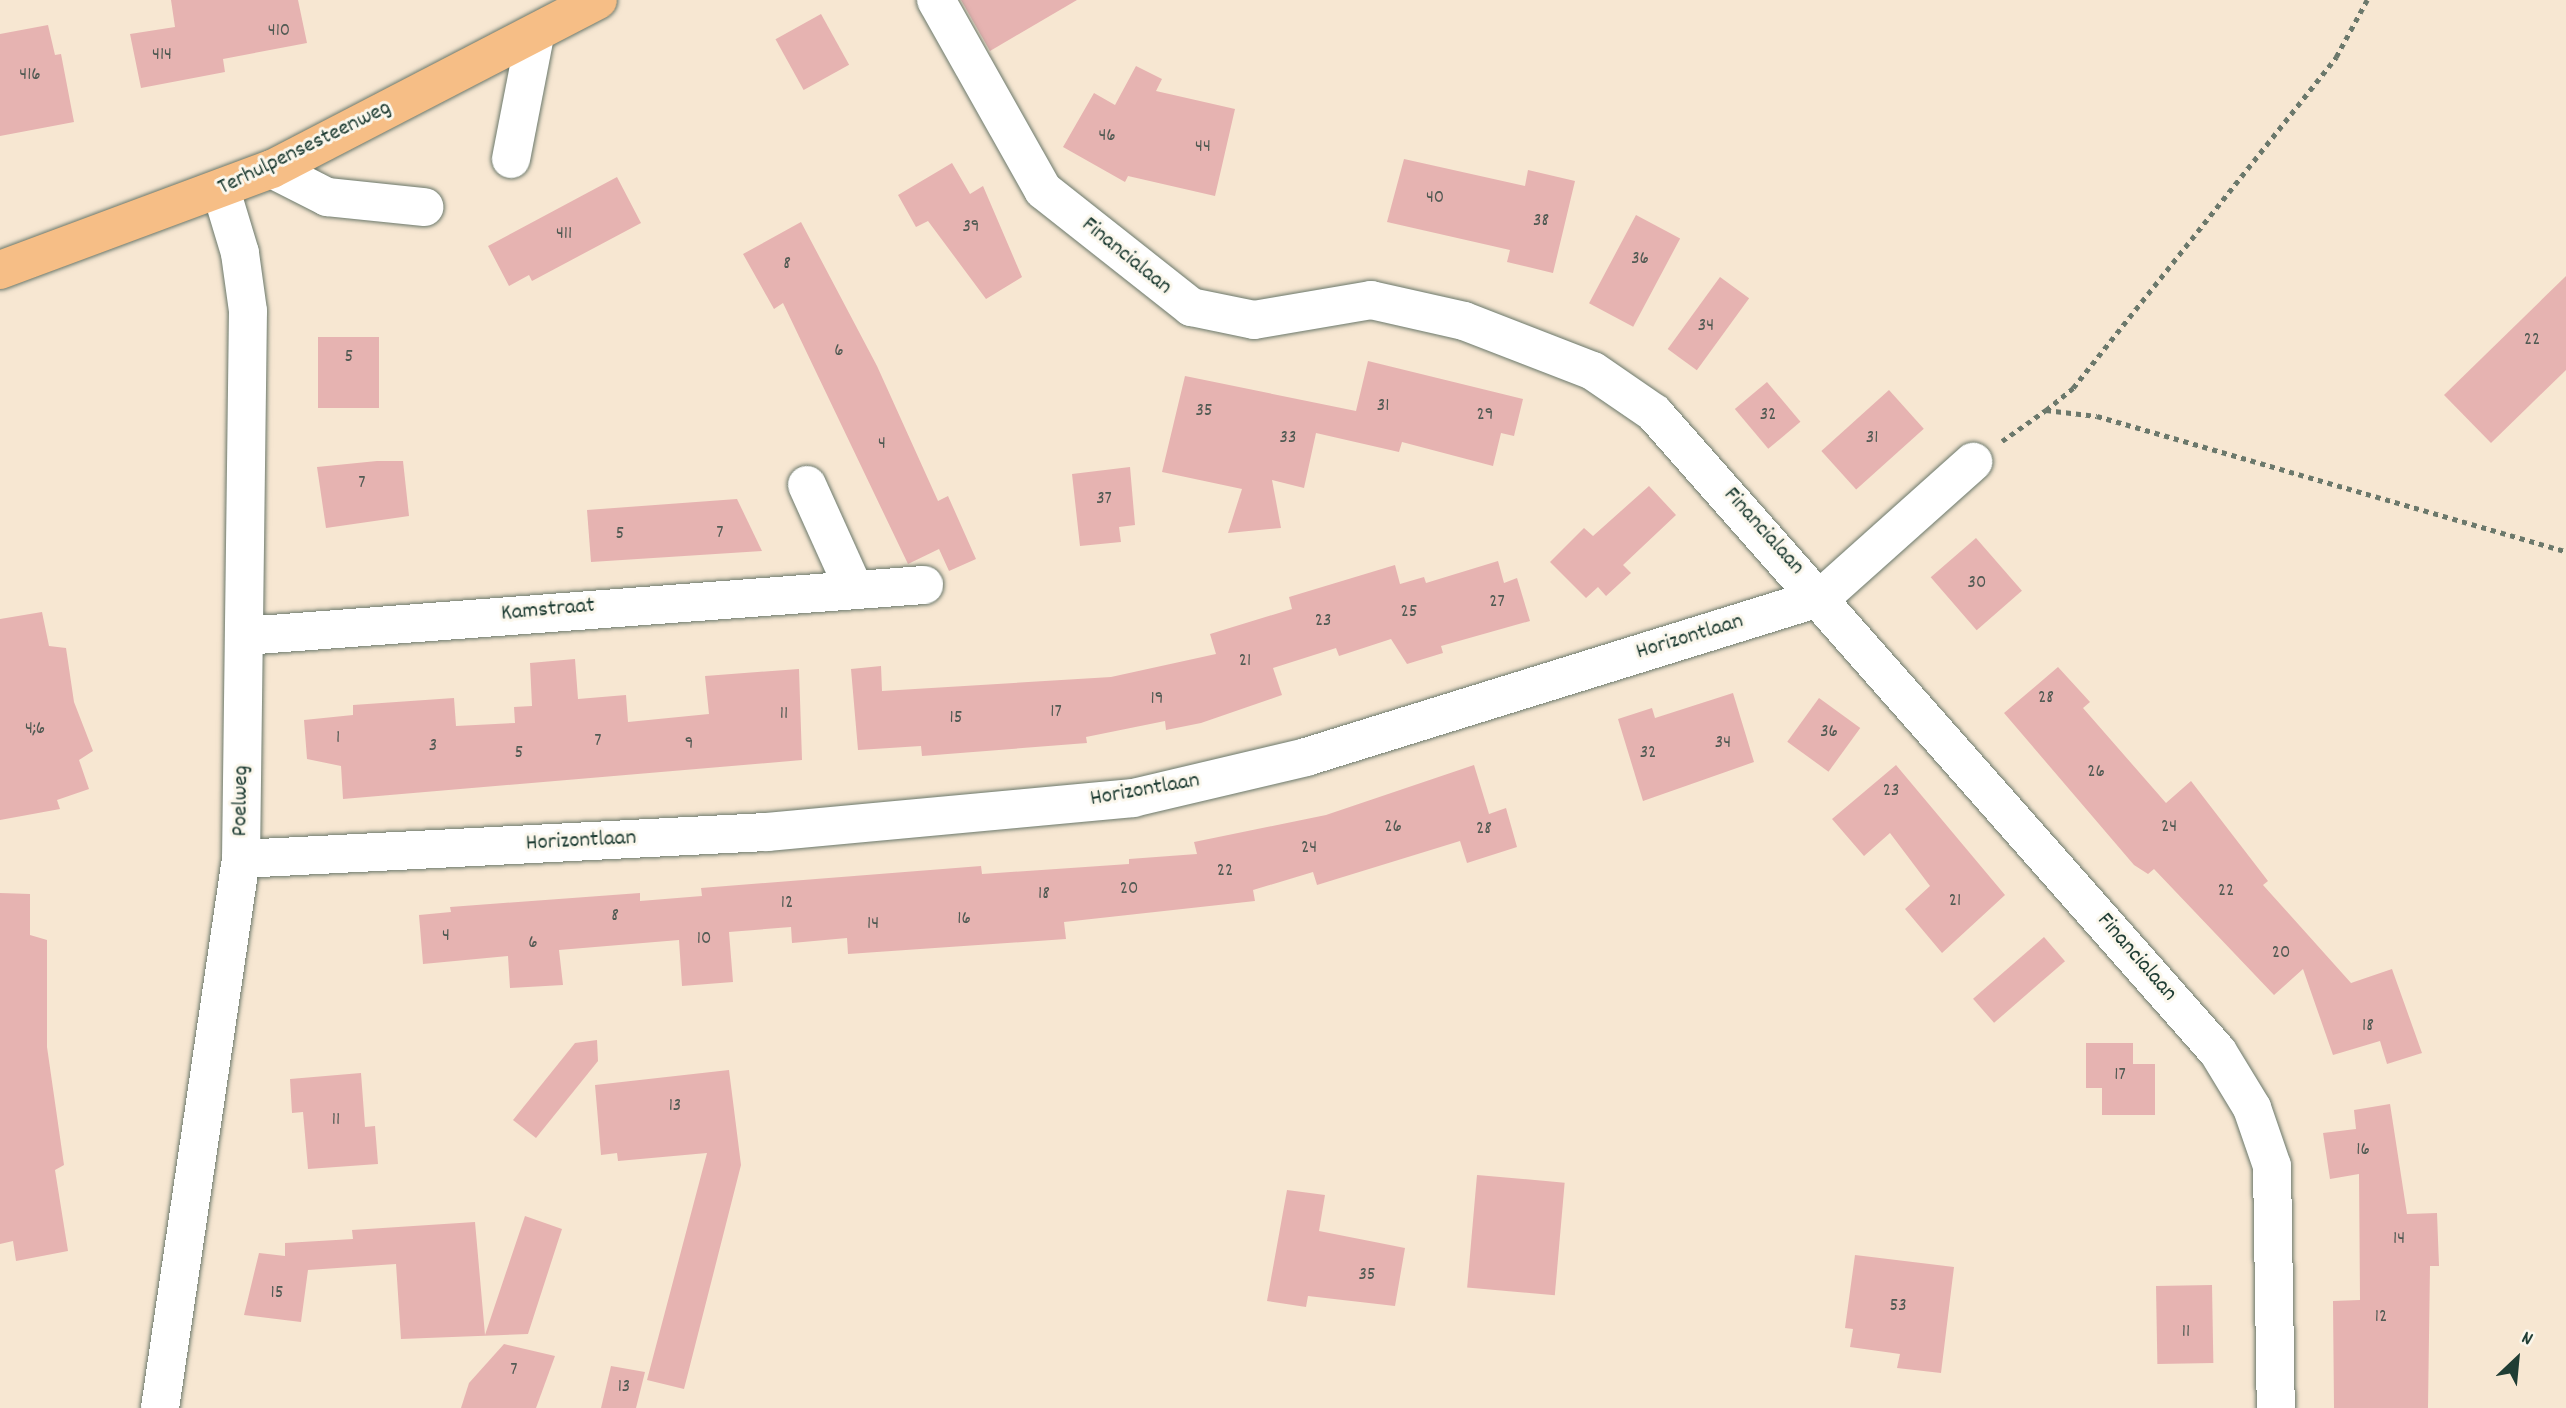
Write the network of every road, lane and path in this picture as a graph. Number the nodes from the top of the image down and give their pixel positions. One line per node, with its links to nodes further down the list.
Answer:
1 (598, 0): 4 (main road, Terhulpensesteenweg)
2 (936, 0): 16 (street, Financialaan)
3 (2367, 0): 10 (path)
4 (535, 35): 5 (street); 6 (main road, Terhulpensesteenweg)
5 (511, 159)
6 (272, 169): 7 (main road, Terhulpensesteenweg); 8 (street)
7 (221, 190): 9 (main road, Terhulpensesteenweg); 17 (street, Poelweg)
8 (424, 207)
9 (0, 270)
10 (2046, 410): 11 (path); 13 (path)
11 (1973, 462): 16 (street, Horizontlaan)
12 (807, 485): 15 (street)
13 (2566, 551)
14 (924, 585): 15 (street, Kamstraat)
15 (853, 587): 17 (street, Kamstraat)
16 (1822, 597): 18 (street, Horizontlaan); 20 (street, Financialaan)
17 (244, 636): 18 (street, Poelweg)
18 (241, 859): 19 (street, Poelweg)
19 (160, 1408)
20 (2276, 1408)

